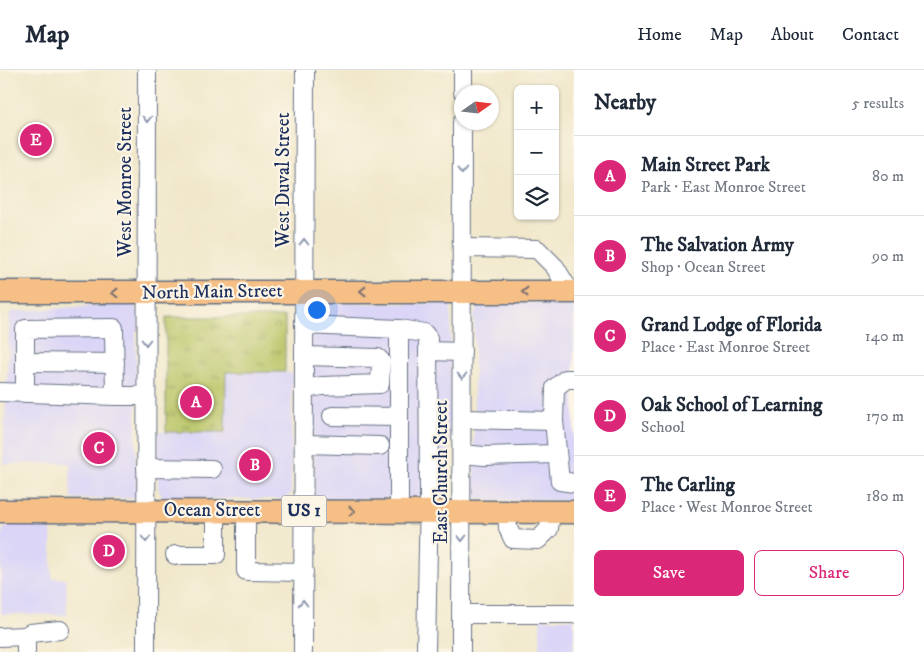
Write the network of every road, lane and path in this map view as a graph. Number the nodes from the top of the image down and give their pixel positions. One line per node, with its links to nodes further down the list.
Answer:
1 (147, 70): 11 (street, West Monroe Street, one-way to 11)
2 (304, 70): 7 (street, West Duval Street, one-way to 2)
3 (463, 70): 4 (street)
4 (462, 85)
5 (462, 130): 6 (street, East Church Street, one-way to 6)
6 (462, 248): 9 (street, East Church Street); 10 (street)
7 (304, 291): 9 (main road, North Main Street, one-way to 7); 11 (main road, North Main Street); 12 (street, West Duval Street)
8 (0, 292): 11 (main road, North Main Street, one-way to 8)
9 (462, 292): 10 (main road, North Main Street, one-way to 9); 15 (street, East Church Street)
10 (572, 292)
11 (147, 293): 24 (street, West Monroe Street, one-way to 24)
12 (304, 325): 13 (street); 16 (street, West Duval Street)
13 (399, 329): 14 (street); 26 (street)
14 (428, 351): 15 (street); 42 (street)
15 (462, 352): 27 (street, East Church Street, one-way to 27)
16 (304, 356): 20 (street, West Duval Street); 20 (street)
17 (25, 362): 18 (street); 18 (street); 22 (street)
18 (115, 363): 23 (street)
19 (574, 379): 28 (street)
20 (304, 390): 29 (street, West Duval Street)
21 (0, 392): 22 (street)
22 (24, 392): 23 (street)
23 (115, 396): 24 (street)
24 (146, 396): 33 (street, West Monroe Street)
25 (332, 416): 26 (street)
26 (398, 417): 41 (street)
27 (462, 419): 28 (street); 31 (street, East Church Street)
28 (554, 422): 32 (street)
29 (304, 444): 30 (street); 40 (street, West Duval Street)
30 (380, 446)
31 (462, 454): 32 (street); 43 (street, East Church Street)
32 (556, 454): 35 (street)
33 (146, 468): 34 (street); 36 (street, West Monroe Street)
34 (212, 469)
35 (574, 484)
36 (146, 510): 37 (main road, Ocean Street / US 1); 38 (main road, Ocean Street / US 1); 52 (street, West Monroe Street, one-way to 52)
37 (216, 510): 39 (main road, Ocean Street / US 1); 45 (street)
38 (0, 511)
39 (246, 511): 40 (main road, Ocean Street / US 1); 46 (street)
40 (304, 511): 41 (main road, Ocean Street / US 1, one-way to 41); 46 (street, West Duval Street)
41 (399, 511): 42 (main road, Ocean Street / US 1)
42 (427, 512): 43 (main road, Ocean Street / US 1); 54 (street)
43 (462, 512): 44 (main road, Ocean Street / US 1); 47 (street, East Church Street, one-way to 47)
44 (574, 512)
45 (176, 555)
46 (304, 572): 53 (street, West Duval Street, one-way to 46)
47 (462, 614): 48 (street); 55 (street, East Church Street)
48 (574, 614)
49 (60, 630): 51 (street)
50 (0, 637): 51 (street)
51 (26, 644)
52 (146, 652)
53 (303, 652)
54 (426, 652)
55 (462, 652)

